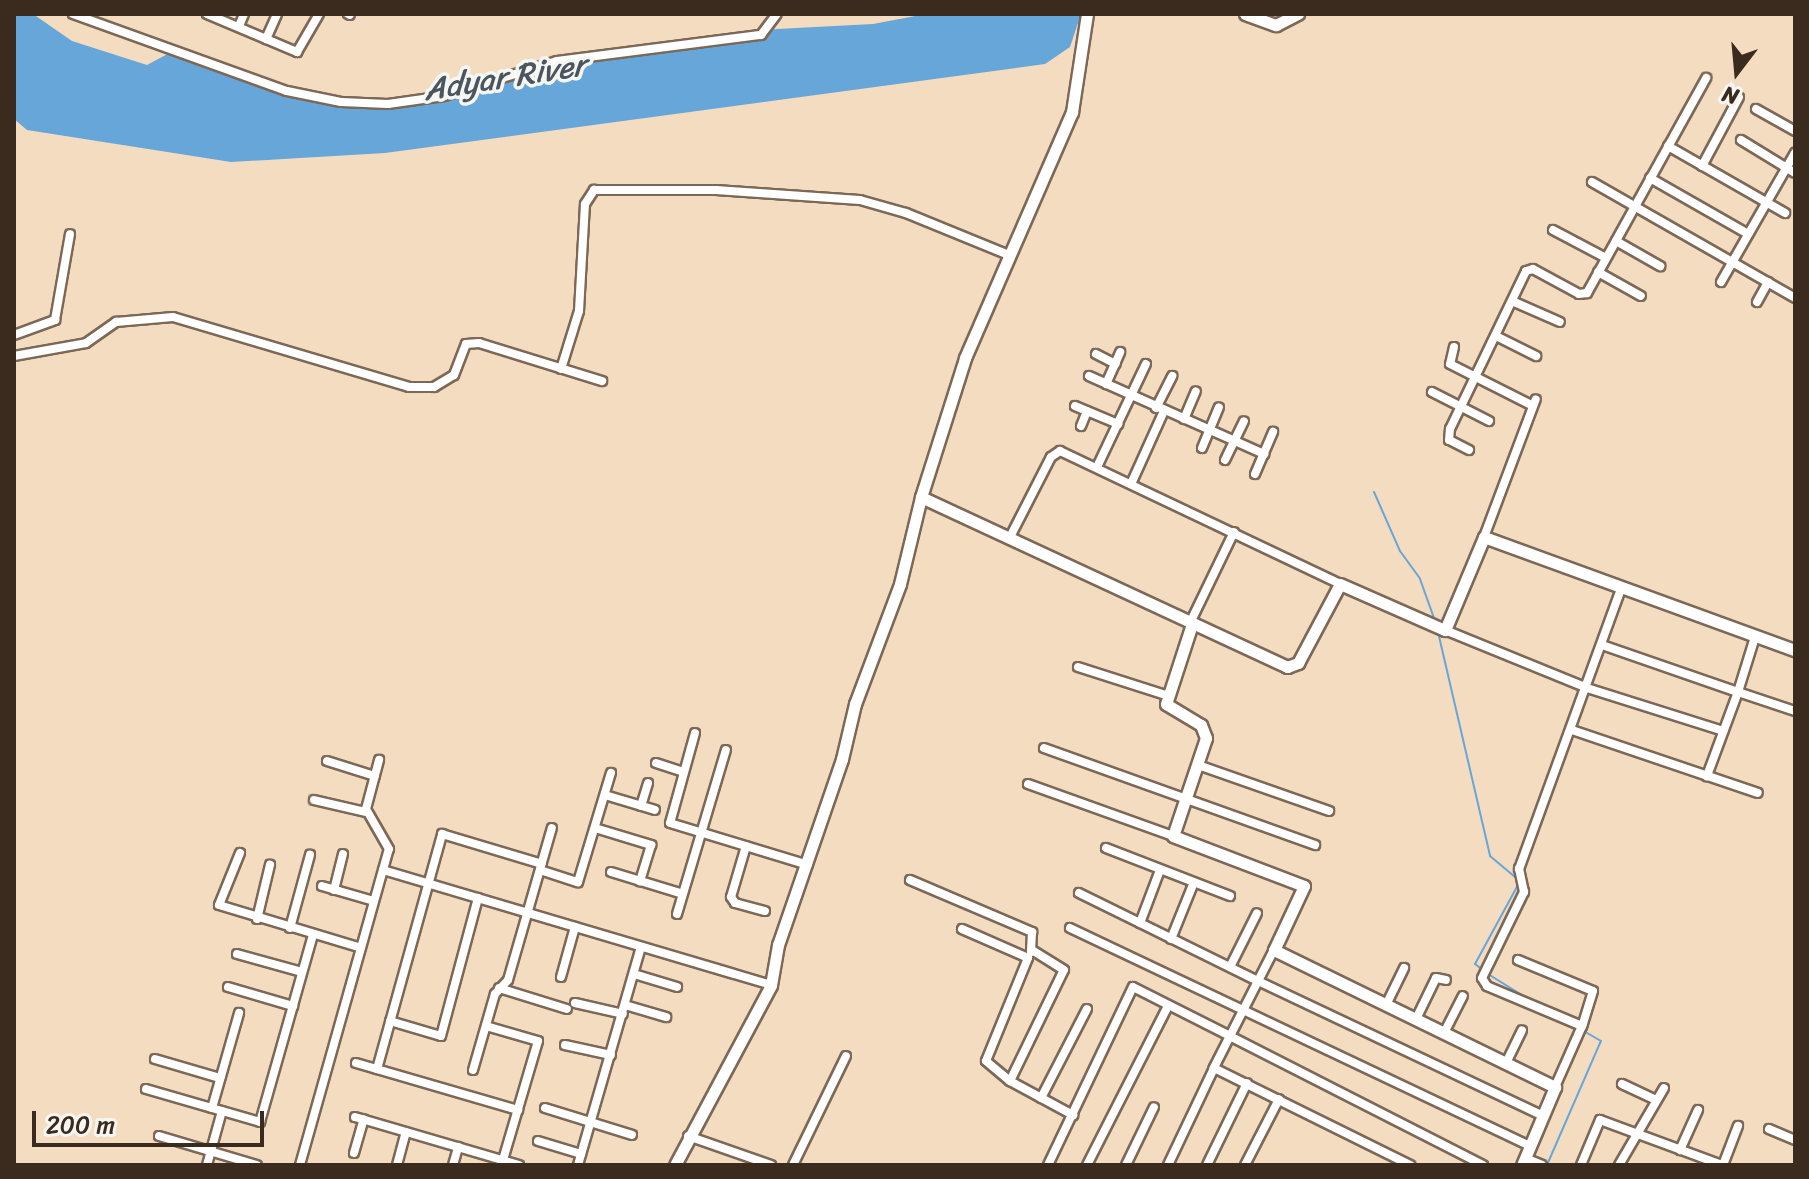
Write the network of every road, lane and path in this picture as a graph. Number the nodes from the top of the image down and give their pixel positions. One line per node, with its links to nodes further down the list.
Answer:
1 (73, 14): 6 (street)
2 (207, 14): 10 (street)
3 (244, 14): 10 (street)
4 (277, 14): 11 (street)
5 (319, 14): 11 (street)
6 (777, 14)
7 (1087, 14): 30 (street)
8 (1245, 14): 9 (street)
9 (1298, 14)
10 (239, 26): 11 (street)
11 (266, 39)
12 (1706, 78): 17 (street)
13 (1739, 97): 19 (street)
14 (1756, 109): 15 (street)
15 (1795, 131)
16 (1741, 140): 20 (street)
17 (1668, 146): 19 (street); 21 (street)
18 (1795, 153): 20 (street)
19 (1702, 166): 23 (street)
20 (1791, 170): 23 (street)
21 (1650, 178): 24 (street); 28 (street)
22 (1592, 182): 24 (street)
23 (1766, 202): 25 (street); 28 (street)
24 (1635, 205): 29 (street); 32 (street)
25 (1785, 213)
26 (1553, 230): 31 (street)
27 (70, 234): 42 (street)
28 (1748, 234): 32 (street)
29 (1616, 241): 31 (street); 33 (street)
30 (1009, 255): 51 (street); 80 (street)
31 (1606, 258): 34 (street)
32 (1733, 261): 35 (street); 36 (street)
33 (1660, 266)
34 (1598, 272): 37 (street); 39 (street)
35 (1721, 282)
36 (1768, 282): 38 (street); 40 (street)
37 (1641, 296)
38 (1795, 298)
39 (1512, 301): 41 (street); 43 (street)
40 (1757, 302)
41 (1560, 322)
42 (14, 335)
43 (1496, 336): 48 (street); 54 (street)
44 (1454, 347): 54 (street)
45 (1120, 352): 49 (street)
46 (1096, 354): 49 (street)
47 (14, 356): 51 (street)
48 (1536, 356)
49 (1116, 364): 56 (street)
50 (1146, 364): 59 (street)
51 (561, 369): 55 (street)
52 (1089, 376): 56 (street)
53 (1172, 376): 63 (street)
54 (1475, 376): 62 (street); 82 (street)
55 (602, 381)
56 (1106, 384): 59 (street)
57 (1196, 391): 65 (street)
58 (1432, 392): 62 (street)
59 (1131, 396): 63 (street); 68 (street)
60 (1075, 406): 64 (street)
61 (1219, 407): 70 (street)
62 (1461, 407): 67 (street); 74 (street)
63 (1160, 409): 65 (street); 79 (street)
64 (1087, 411): 68 (street); 69 (street)
65 (1184, 419): 70 (street)
66 (1244, 421): 72 (street)
67 (1489, 421)
68 (1118, 424): 77 (street)
69 (1081, 426)
70 (1210, 431): 72 (street); 73 (street)
71 (1273, 432): 75 (street)
72 (1235, 441): 75 (street); 76 (street)
73 (1202, 448)
74 (1469, 450)
75 (1264, 454): 78 (street)
76 (1225, 460)
77 (1097, 467): 79 (street); 83 (street)
78 (1255, 474)
79 (1131, 484): 81 (street)
80 (921, 497): 83 (street); 130 (street)
81 (1234, 532): 84 (street); 86 (street)
82 (1484, 537): 85 (street); 87 (street)
83 (1009, 539): 86 (street)
84 (1340, 584): 86 (street); 87 (street)
85 (1621, 588): 88 (street); 89 (street)
86 (1191, 624): 94 (street)
87 (1445, 630): 92 (street)
88 (1755, 637): 90 (street); 93 (street)
89 (1602, 645): 92 (street); 93 (street)
90 (1795, 650)
91 (1078, 667): 94 (street)
92 (1587, 688): 96 (street); 97 (street)
93 (1738, 692): 95 (street); 97 (street)
94 (1166, 695): 104 (street)
95 (1795, 711)
96 (1572, 730): 108 (street); 187 (street)
97 (1723, 731): 108 (street)
98 (695, 733): 105 (street)
99 (1044, 748): 113 (street)
100 (726, 750): 121 (street)
101 (379, 760): 107 (street)
102 (327, 761): 107 (street)
103 (656, 763): 105 (street)
104 (1198, 765): 113 (street); 117 (street)
105 (684, 772): 121 (street)
106 (611, 773): 112 (street)
107 (375, 776): 118 (street)
108 (1707, 776): 111 (street)
109 (648, 783): 115 (street)
110 (1028, 784): 122 (street)
111 (1758, 793)
112 (605, 795): 115 (street); 120 (street)
113 (1186, 799): 122 (street); 123 (street)
114 (314, 800): 118 (street)
115 (641, 806): 116 (street)
116 (655, 810)
117 (1329, 811)
118 (366, 812): 132 (street)
119 (552, 828): 131 (street)
120 (595, 828): 131 (street); 136 (street)
121 (701, 833): 124 (street); 142 (street)
122 (1173, 836): 160 (street)
123 (1315, 845)
124 (746, 846): 130 (street); 146 (street)
125 (1106, 848): 133 (street)
126 (240, 853): 150 (street)
127 (343, 854): 140 (street)
128 (310, 855): 153 (street)
129 (270, 865): 150 (street)
130 (809, 865): 171 (street)
131 (541, 867): 138 (street); 147 (street)
132 (383, 870): 138 (street); 145 (street)
133 (1160, 870): 137 (street); 151 (street)
134 (611, 872): 136 (street)
135 (910, 880): 162 (street)
136 (640, 881): 142 (street)
137 (1194, 882): 143 (street); 157 (street)
138 (428, 884): 144 (street); 185 (street)
139 (322, 886): 140 (street)
140 (334, 890): 145 (street)
141 (1079, 893): 151 (street)
142 (683, 894): 149 (street)
143 (1230, 896)
144 (478, 898): 147 (street); 185 (street)
145 (374, 901): 159 (street)
146 (765, 911)
147 (527, 913): 152 (street); 174 (street)
148 (1257, 913): 164 (street)
149 (677, 914)
150 (257, 919): 153 (street)
151 (1140, 923): 157 (street)
152 (575, 927): 158 (street); 168 (street)
153 (290, 928): 156 (street)
154 (1070, 928): 181 (street)
155 (962, 929): 162 (street)
156 (313, 935): 159 (street); 166 (street)
157 (1171, 939): 164 (street)
158 (641, 947): 167 (street); 171 (street)
159 (361, 948): 238 (street)
160 (1274, 950): 170 (street); 176 (street)
161 (237, 954): 166 (street)
162 (1030, 954): 201 (street); 201 (street)
163 (1518, 960): 187 (street)
164 (1230, 967): 170 (street)
165 (1404, 968): 176 (street)
166 (302, 972): 177 (street)
167 (634, 974): 173 (street); 180 (street)
168 (561, 977)
169 (1446, 980): 184 (street)
170 (1258, 981): 181 (street); 217 (street)
171 (771, 985): 225 (street)
172 (228, 987): 177 (street)
173 (677, 987)
174 (499, 988): 180 (street); 186 (street)
175 (1463, 996): 189 (street)
176 (1387, 1003): 184 (street)
177 (293, 1006): 215 (street)
178 (1167, 1008): 190 (street); 216 (street); 246 (street)
179 (1087, 1009): 207 (street)
180 (624, 1010): 183 (street); 192 (street)
181 (1243, 1010): 190 (street); 233 (street)
182 (239, 1013): 200 (street)
183 (666, 1017)
184 (1417, 1017): 189 (street)
185 (390, 1021): 198 (street)
186 (486, 1026): 199 (street); 213 (street)
187 (1582, 1026): 204 (street)
188 (1522, 1030): 195 (street)
189 (1445, 1031): 195 (street)
190 (1230, 1036): 197 (street); 252 (street)
191 (565, 1045): 192 (street)
192 (611, 1055): 218 (street)
193 (846, 1056): 244 (street)
194 (155, 1059): 200 (street)
195 (1507, 1061): 204 (street)
196 (356, 1063): 198 (street)
197 (1214, 1068): 202 (street); 248 (street)
198 (377, 1069): 213 (street)
199 (473, 1070)
200 (220, 1078): 211 (street)
201 (1010, 1081): 207 (street)
202 (1247, 1083): 208 (street); 249 (street)
203 (1622, 1084): 209 (street)
204 (1555, 1087): 217 (street)
205 (1664, 1088): 209 (street)
206 (146, 1089): 211 (street)
207 (1041, 1098): 216 (street)
208 (1279, 1099): 250 (street); 251 (street)
209 (1657, 1100): 222 (street)
210 (1154, 1107): 247 (street)
211 (212, 1108): 215 (street)
212 (545, 1108): 218 (street)
213 (518, 1110): 235 (street)
214 (1698, 1110): 229 (street)
215 (222, 1111): 230 (street)
216 (1073, 1115): 245 (street)
217 (1544, 1116): 233 (street)
218 (591, 1123): 223 (street); 232 (street)
219 (1738, 1126): 256 (street)
220 (1769, 1129): 226 (street)
221 (406, 1132): 228 (street); 231 (street); 239 (street)
222 (1637, 1134): 229 (street); 254 (street); 255 (street)
223 (632, 1135)
224 (159, 1136): 230 (street)
225 (688, 1136): 234 (street); 242 (street)
226 (1795, 1140)
227 (538, 1141): 232 (street)
228 (458, 1147): 235 (street); 240 (street)
229 (1680, 1150): 256 (street)
230 (211, 1151): 236 (street); 237 (street)
231 (354, 1153)
232 (581, 1154): 241 (street)
233 (1526, 1156): 253 (street)
234 (747, 1161): 243 (street)
235 (510, 1163)
236 (207, 1165)
237 (257, 1165)
238 (300, 1165)
239 (397, 1165)
240 (453, 1165)
241 (578, 1165)
242 (675, 1165)
243 (771, 1165)
244 (793, 1165)
245 (1048, 1165)
246 (1087, 1165)
247 (1126, 1165)
248 (1168, 1165)
249 (1207, 1165)
250 (1245, 1165)
251 (1410, 1165)
252 (1483, 1165)
253 (1542, 1165)
254 (1581, 1165)
255 (1619, 1165)
256 (1723, 1165)

